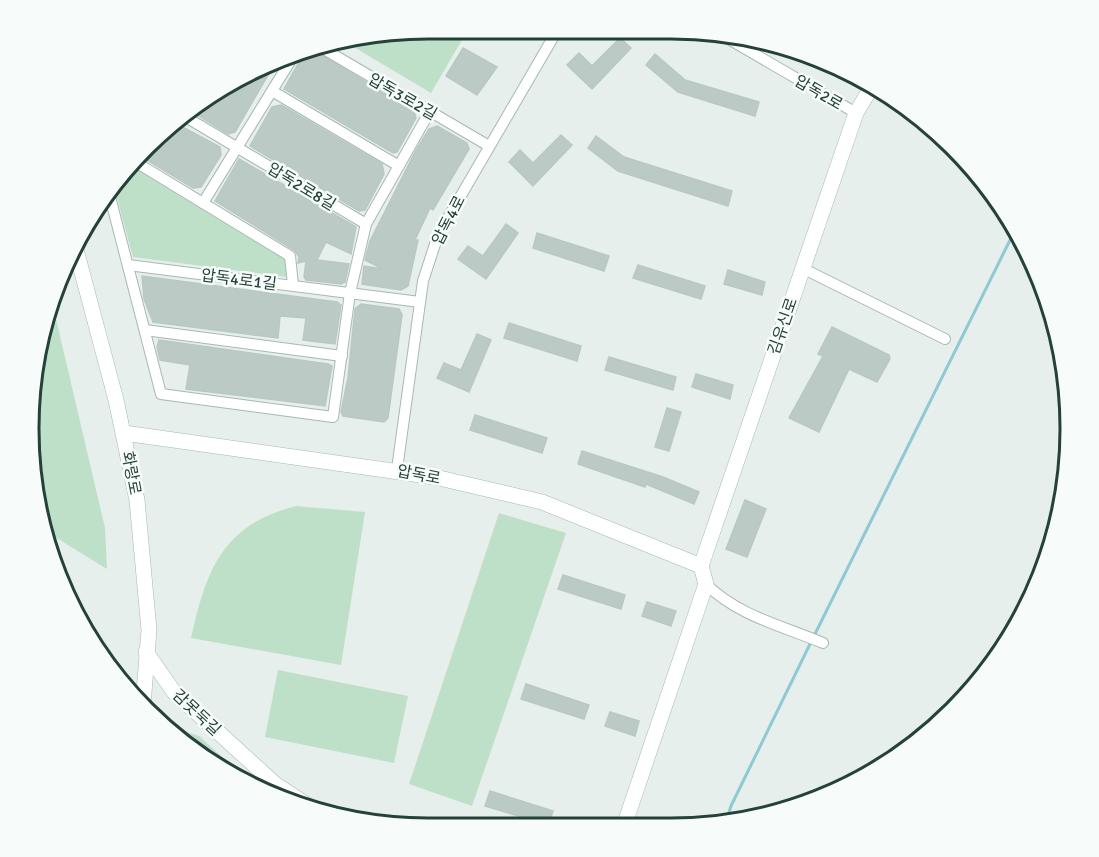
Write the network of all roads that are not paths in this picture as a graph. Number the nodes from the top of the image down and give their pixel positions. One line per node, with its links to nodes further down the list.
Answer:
1 (552, 39): 10 (street, 압독4로)
2 (739, 45): 8 (street, 압독2로)
3 (329, 52): 7 (street, 압독3로2길)
4 (287, 66): 5 (street)
5 (272, 91): 11 (street); 13 (street)
6 (868, 93): 8 (street, 김유신로)
7 (430, 111): 10 (street, 압독3로2길); 13 (street)
8 (856, 113): 19 (street, 김유신로)
9 (192, 119): 11 (street, 압독2로8길)
10 (489, 146): 22 (street, 압독4로)
11 (238, 147): 15 (street); 16 (street, 압독2로8길)
12 (142, 166): 15 (street)
13 (399, 166): 16 (street)
14 (111, 203): 18 (street)
15 (203, 203): 20 (street)
16 (366, 224): 21 (street)
17 (78, 258): 26 (street, 화랑로)
18 (128, 265): 20 (street, 압독4로1길); 23 (street)
19 (802, 267): 24 (street); 28 (street, 김유신로)
20 (293, 285): 21 (street, 압독4로1길)
21 (350, 293): 22 (street, 압독4로1길); 25 (street)
22 (420, 302): 27 (street, 압독4로)
23 (145, 330): 25 (street); 25 (street)
24 (945, 339)
25 (342, 356)
26 (124, 433): 27 (street, 압독로); 31 (street, 화랑로)
27 (397, 469): 28 (street, 압독로)
28 (701, 566): 29 (street)
29 (706, 584): 30 (street); 34 (street)
30 (823, 643)
31 (146, 652): 32 (street, 화랑로); 33 (street, 감못둑길)
32 (143, 693)
33 (284, 790)
34 (627, 818)

